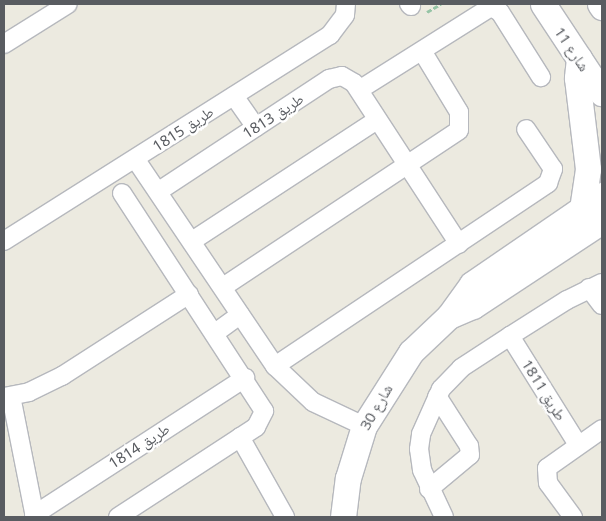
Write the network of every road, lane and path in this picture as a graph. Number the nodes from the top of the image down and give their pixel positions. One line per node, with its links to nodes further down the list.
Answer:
1 (68, 4): 6 (street)
2 (346, 4): 12 (street, طريق 1815)
3 (543, 4): 8 (street, شارع 11)
4 (600, 4): 5 (street)
5 (602, 7)
6 (4, 44)
7 (422, 51): 9 (street); 10 (street); 17 (street)
8 (579, 58): 11 (street, شارع 11); 21 (street)
9 (541, 77)
10 (359, 90): 13 (street, طريق 1813); 14 (street, طريق 1813)
11 (602, 93)
12 (234, 96): 14 (street); 16 (street, طريق 1815)
13 (377, 120): 17 (street, طريق 1813); 24 (street)
14 (256, 127): 18 (street, طريق 1813)
15 (526, 129): 25 (street)
16 (136, 160): 18 (street); 23 (street, طريق 1815)
17 (407, 166): 25 (street, طريق 1813); 28 (street)
18 (159, 191): 24 (street)
19 (122, 193): 29 (street)
20 (602, 195): 21 (street, شارع 30)
21 (592, 215): 26 (street, شارع 30); 32 (street, شارع 30)
22 (602, 238): 26 (street)
23 (4, 241)
24 (192, 241): 28 (street)
25 (459, 244): 35 (street)
26 (553, 253): 32 (street, شارع 30)
27 (596, 286): 30 (street); 34 (street)
28 (223, 287): 31 (street)
29 (189, 294): 33 (street); 38 (street, طريق 1814)
30 (602, 305)
31 (240, 315): 33 (street); 35 (street)
32 (449, 316): 39 (street, شارع 30)
33 (215, 333): 36 (street)
34 (510, 336): 37 (street); 42 (street, طريق 1811)
35 (275, 366): 39 (street)
36 (245, 378): 41 (street); 44 (street, طريق 1814)
37 (437, 396): 43 (street); 43 (street)
38 (7, 397): 44 (street, طريق 1814)
39 (364, 426): 47 (street, شارع 30)
40 (602, 429): 42 (street)
41 (240, 437): 45 (street); 46 (street)
42 (578, 445): 49 (street)
43 (429, 489): 48 (street)
44 (34, 516)
45 (118, 517)
46 (285, 517)
47 (343, 517)
48 (444, 517)
49 (573, 517)

